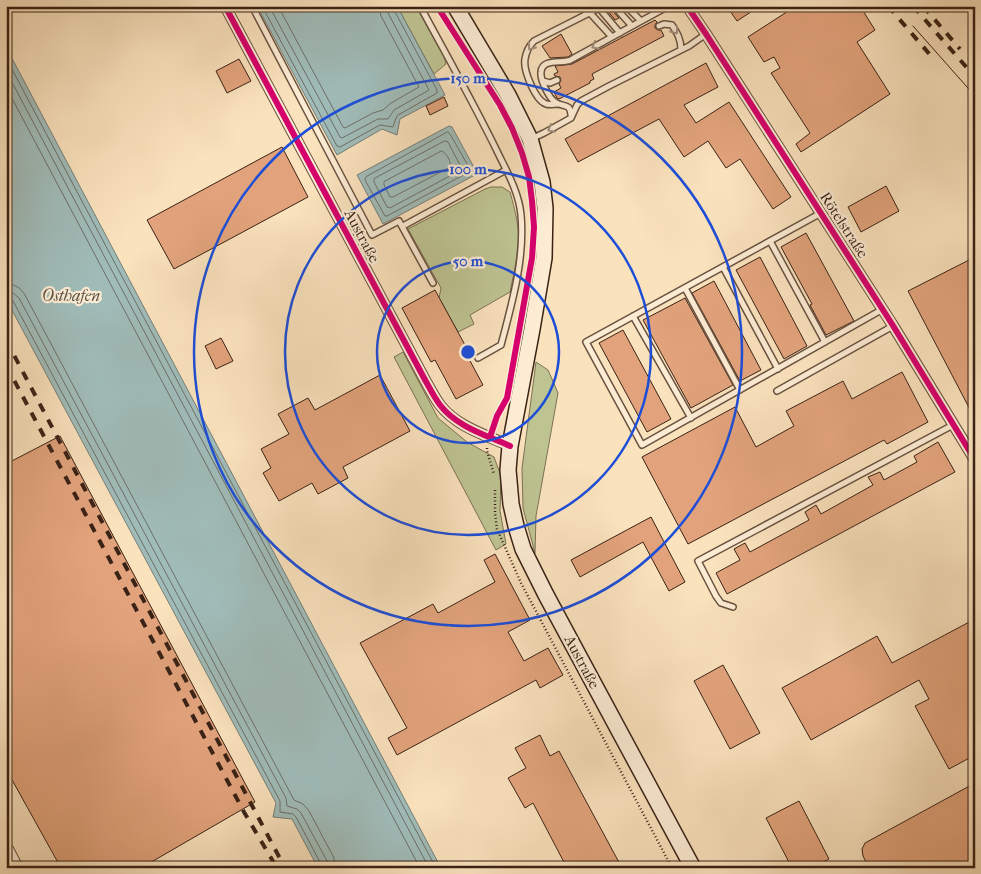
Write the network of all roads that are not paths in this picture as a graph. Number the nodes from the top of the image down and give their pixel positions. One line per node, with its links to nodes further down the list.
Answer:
1 (225, 6): 40 (street, Austraße)
2 (252, 6): 25 (lane)
3 (420, 6): 23 (lane)
4 (455, 6): 22 (main road, Austraße)
5 (614, 6): 12 (lane)
6 (626, 6): 11 (lane)
7 (668, 6): 11 (lane)
8 (687, 6): 15 (street, Rötelstraße)
9 (601, 7): 10 (lane); 14 (lane)
10 (590, 13): 16 (lane); 20 (lane, one-way to 20)
11 (641, 22): 12 (lane)
12 (632, 26): 14 (lane)
13 (659, 26): 17 (lane, one-way to 17)
14 (620, 33): 16 (lane)
15 (706, 34): 17 (lane); 24 (street, Rötelstraße)
16 (612, 37): 19 (lane, one-way to 19)
17 (681, 49): 21 (lane)
18 (557, 80): 19 (lane)
19 (543, 81): 20 (lane)
20 (558, 104): 21 (lane)
21 (570, 118): 22 (lane, one-way to 22)
22 (530, 139): 40 (main road, Austraße)
23 (506, 170): 25 (lane); 34 (lane)
24 (821, 213): 26 (lane); 30 (street, Rötelstraße)
25 (403, 226): 28 (lane)
26 (770, 241): 27 (lane); 33 (lane)
27 (723, 267): 29 (lane); 35 (lane)
28 (433, 283)
29 (685, 288): 31 (lane); 36 (lane)
30 (883, 309): 32 (street, Rötelstraße); 33 (lane)
31 (633, 316): 38 (lane); 38 (lane)
32 (893, 326): 37 (lane); 39 (street, Rötelstraße)
33 (825, 342): 35 (lane)
34 (478, 358)
35 (778, 369): 36 (lane)
36 (740, 390): 38 (lane)
37 (777, 391)
38 (691, 418)
39 (954, 424): 41 (street, Rötelstraße); 42 (lane)
40 (510, 446): 45 (main road, Austraße)
41 (975, 460)
42 (733, 607)
43 (6, 845): 44 (street)
44 (18, 868)
45 (693, 868)

